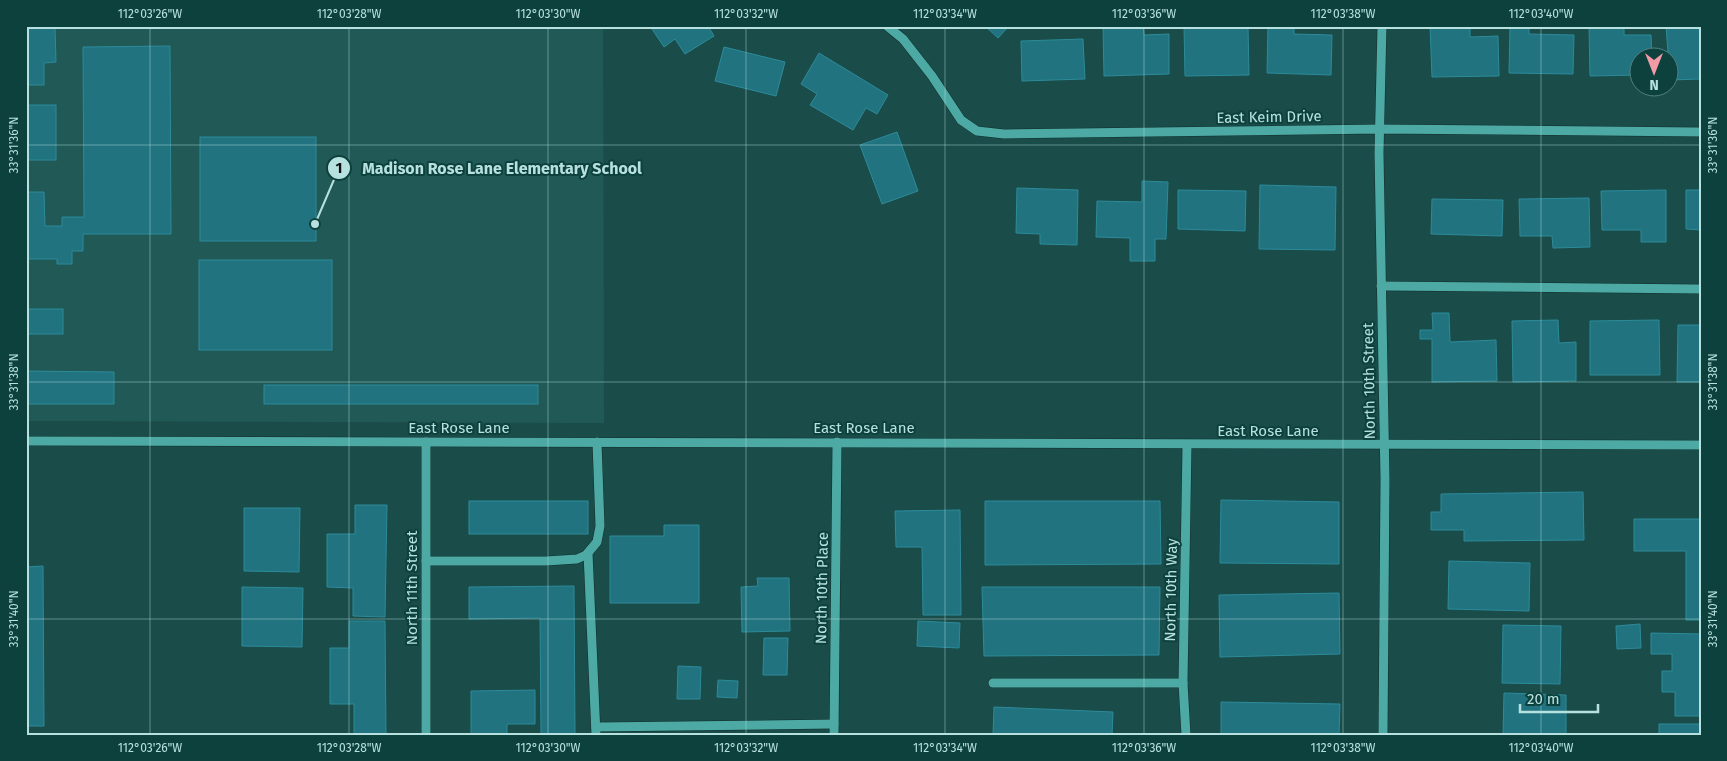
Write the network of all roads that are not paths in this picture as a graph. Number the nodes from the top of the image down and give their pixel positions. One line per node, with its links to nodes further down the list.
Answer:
1 (887, 26): 3 (street, East Keim Drive)
2 (1382, 26): 3 (street, North 10th Street)
3 (1379, 129): 4 (street, East Keim Drive); 5 (street, North 10th Street)
4 (1701, 132)
5 (1381, 286): 6 (street); 13 (street, North 10th Street)
6 (1701, 289)
7 (26, 440): 8 (street, East Rose Lane)
8 (426, 442): 9 (street, East Rose Lane); 15 (street, North 11th Street)
9 (597, 442): 10 (street, East Rose Lane); 14 (street)
10 (837, 442): 11 (street, East Rose Lane); 18 (street, North 10th Place)
11 (1187, 445): 13 (street, East Rose Lane); 17 (street, North 10th Way)
12 (1701, 445): 13 (street, East Rose Lane)
13 (1384, 446): 23 (street, North 10th Street)
14 (588, 553): 15 (street); 19 (street)
15 (426, 561): 20 (street, North 11th Street)
16 (993, 683): 17 (street)
17 (1183, 683): 22 (street, North 10th Way)
18 (834, 724): 19 (street); 21 (street, North 10th Place)
19 (596, 731)
20 (426, 735)
21 (834, 735)
22 (1186, 735)
23 (1383, 735)

